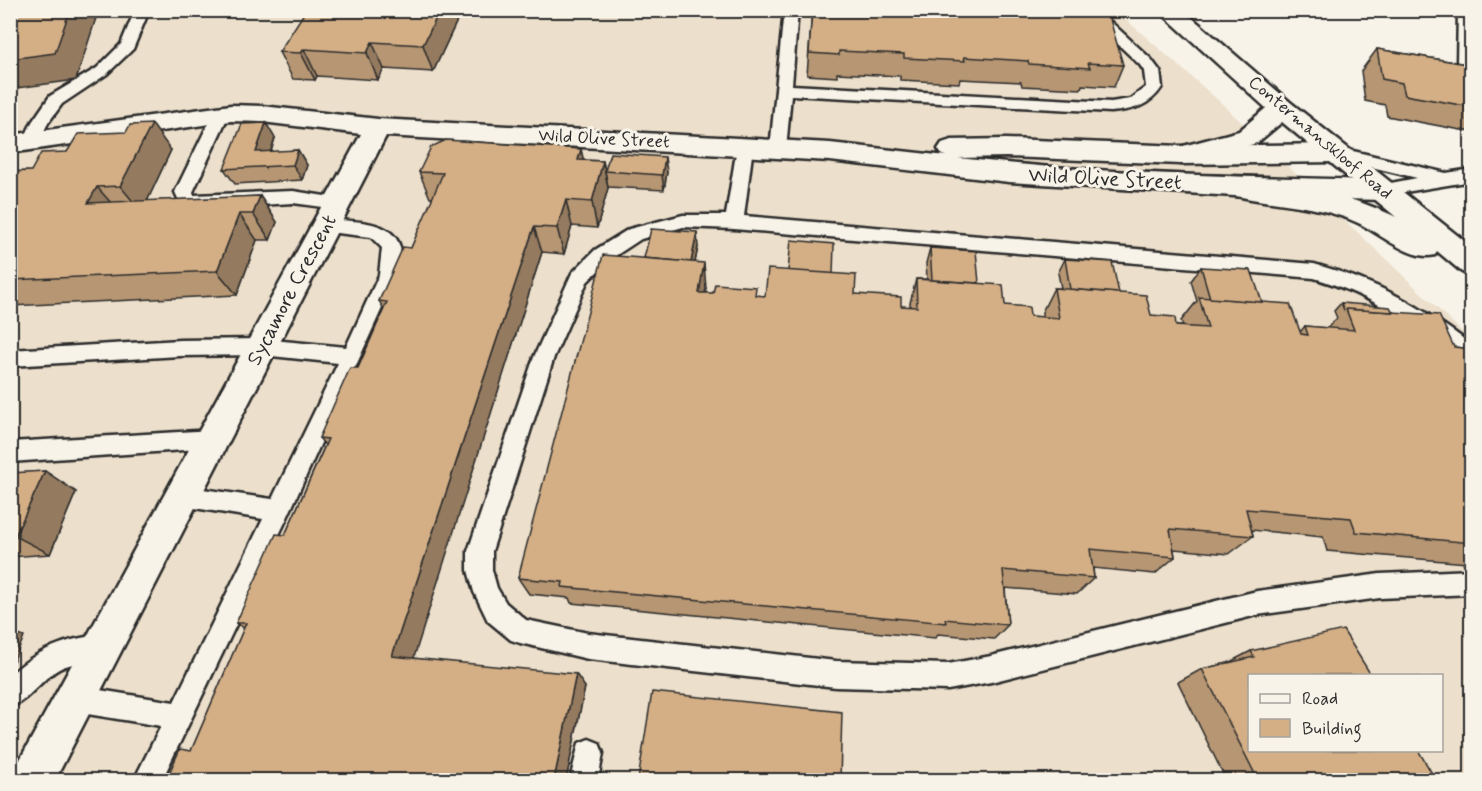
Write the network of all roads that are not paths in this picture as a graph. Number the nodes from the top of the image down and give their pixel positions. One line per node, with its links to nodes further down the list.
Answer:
1 (791, 10): 7 (lane)
2 (1089, 10): 7 (lane)
3 (1169, 10): 8 (street, Contermanskloof Road)
4 (1465, 10): 6 (lane)
5 (141, 13): 11 (lane)
6 (1465, 63)
7 (784, 90): 13 (lane)
8 (1281, 108): 15 (street, Contermanskloof Road); 16 (street)
9 (221, 114): 10 (street); 11 (street); 21 (lane)
10 (378, 127): 12 (street, Wild Olive Street); 21 (street, Sycamore Crescent)
11 (21, 142)
12 (746, 147): 13 (street, Wild Olive Street); 22 (lane)
13 (778, 149): 14 (street, Wild Olive Street)
14 (830, 152): 16 (street, Wild Olive Street); 19 (street, Wild Olive Street)
15 (1336, 153): 16 (street, Wild Olive Street); 18 (lane); 20 (street, Contermanskloof Road)
16 (1194, 155): 19 (street)
17 (1472, 175): 18 (lane)
18 (1442, 178): 20 (lane)
19 (1225, 186): 20 (street, Wild Olive Street); 24 (street)
20 (1381, 190): 23 (street, Contermanskloof Road)
21 (332, 214): 25 (street, Sycamore Crescent); 26 (lane)
22 (734, 222): 27 (lane); 33 (lane)
23 (1472, 264)
24 (1472, 273)
25 (262, 347): 26 (lane); 28 (lane); 29 (street, Sycamore Crescent)
26 (351, 356): 32 (lane)
27 (1472, 357)
28 (10, 358)
29 (213, 439): 30 (lane); 31 (street, Sycamore Crescent)
30 (10, 452)
31 (182, 496): 32 (lane); 34 (street, Sycamore Crescent)
32 (279, 511): 37 (lane)
33 (1472, 582)
34 (102, 648): 35 (lane); 36 (street, Sycamore Crescent)
35 (10, 695)
36 (75, 699): 37 (lane); 39 (street, Sycamore Crescent)
37 (181, 716): 40 (lane)
38 (590, 753): 41 (lane)
39 (32, 780)
40 (148, 780)
41 (584, 780)

